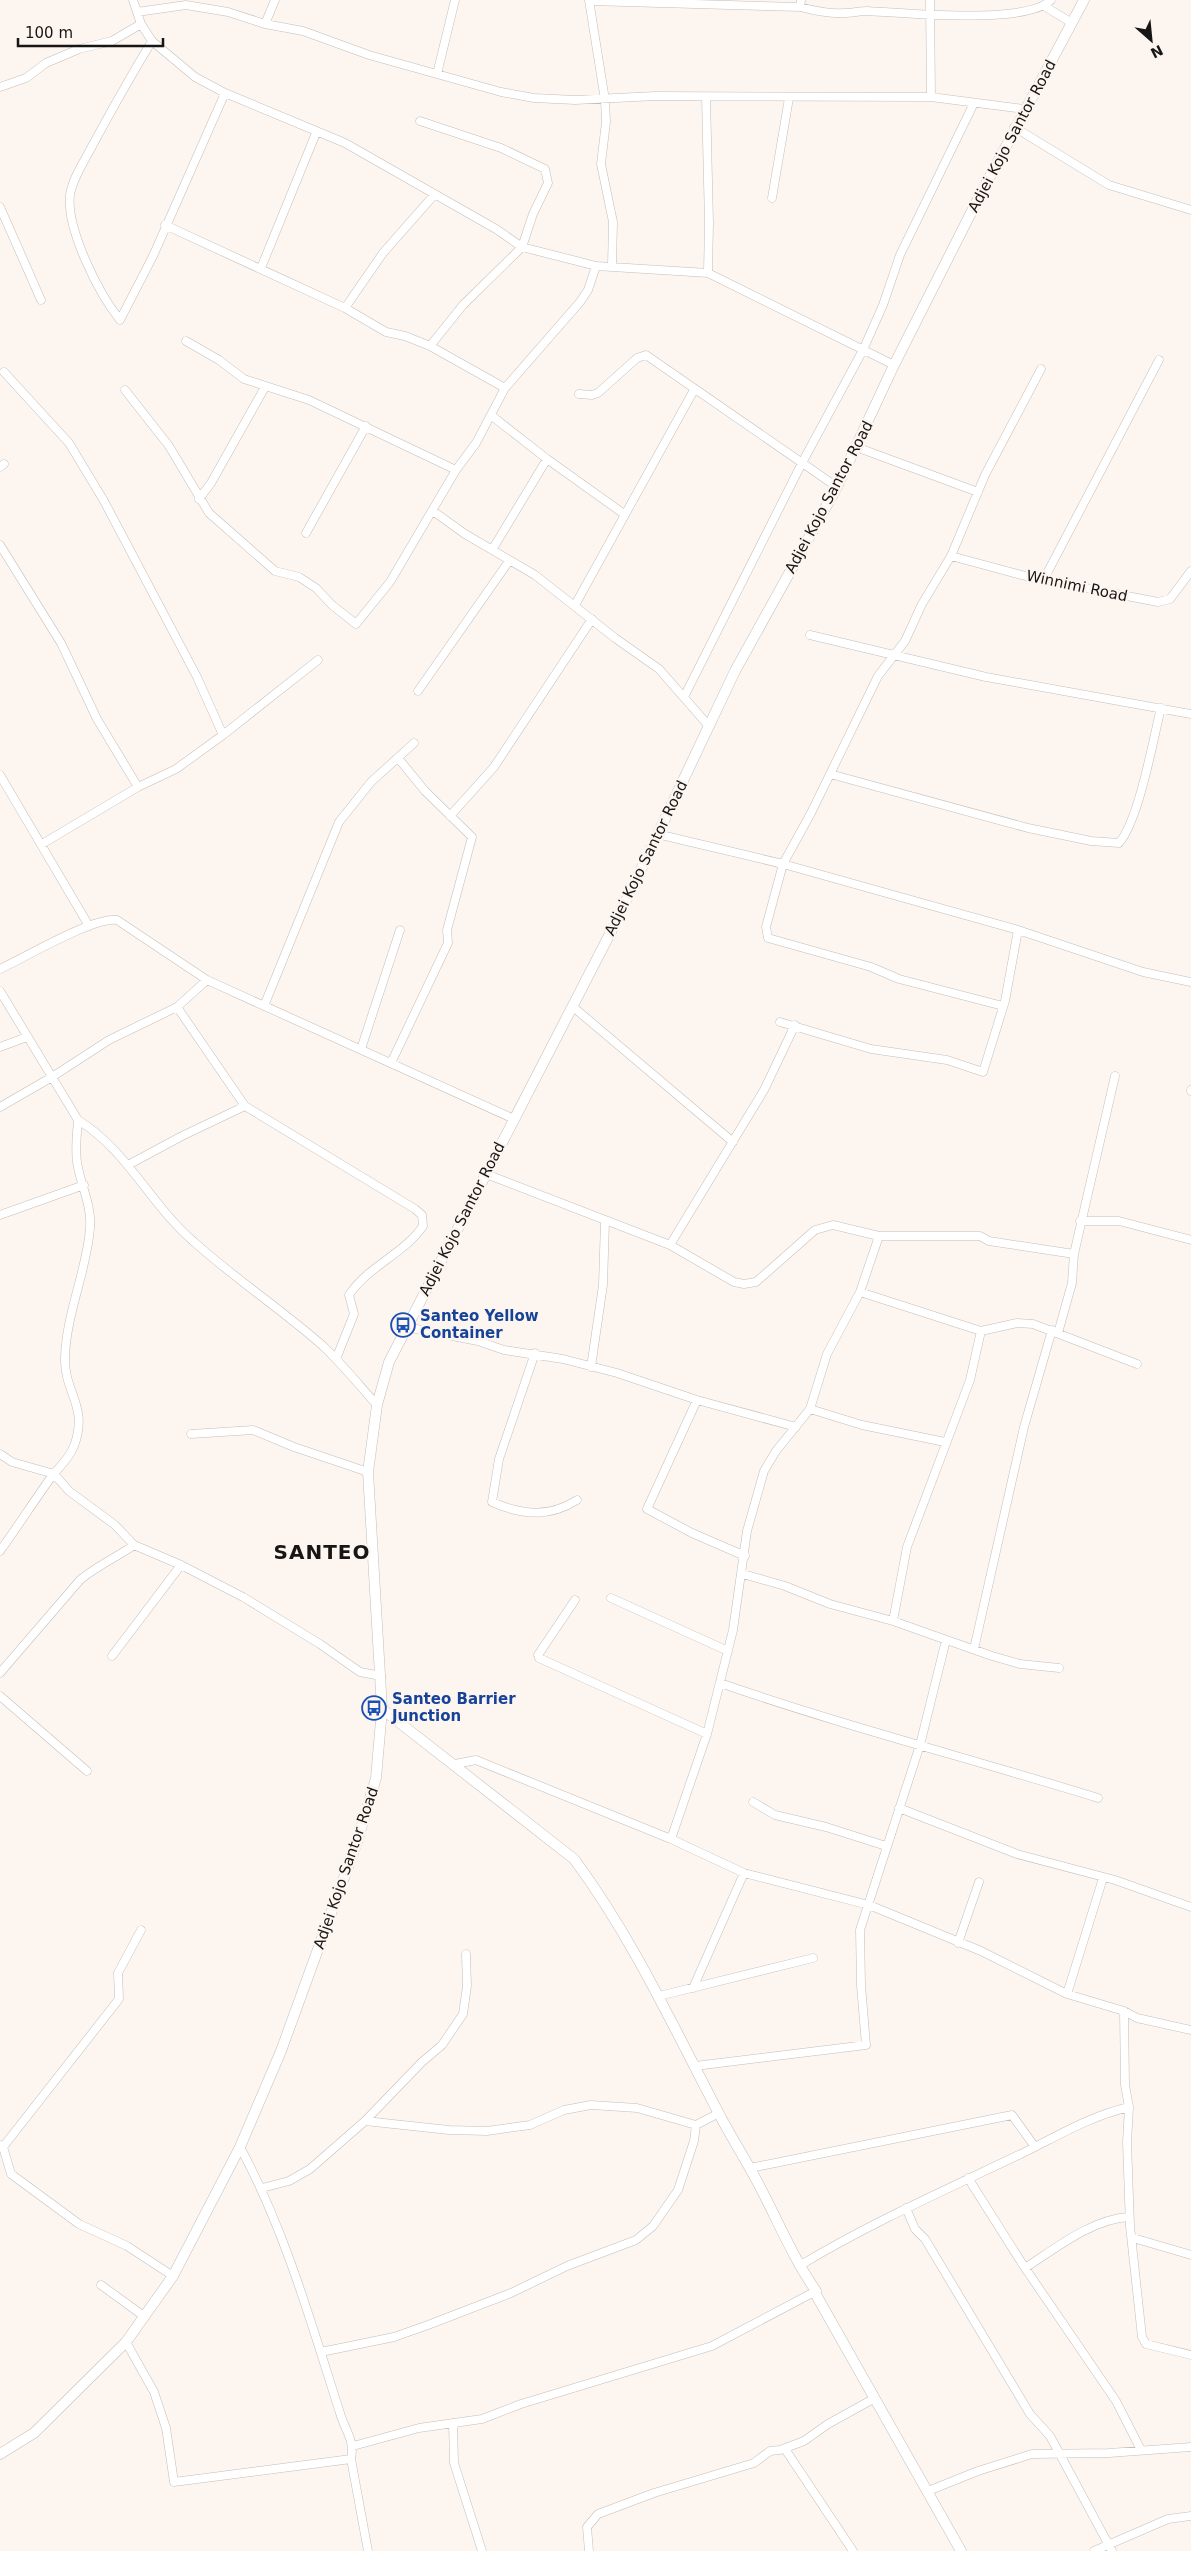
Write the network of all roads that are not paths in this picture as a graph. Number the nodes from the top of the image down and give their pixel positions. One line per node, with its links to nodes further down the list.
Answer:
1 (133, 0): 11 (street)
2 (275, 0): 15 (street)
3 (455, 0): 17 (street)
4 (930, 0): 12 (street)
5 (1051, 0): 10 (street)
6 (1084, 0): 13 (street, Adjei Kojo Santor Road)
7 (589, 1): 9 (street); 23 (street)
8 (186, 2): 11 (street); 15 (street)
9 (800, 4): 12 (street)
10 (1044, 6): 12 (street); 13 (street)
11 (137, 12): 14 (street)
12 (930, 15): 21 (street)
13 (1072, 23): 25 (street, Adjei Kojo Santor Road)
14 (141, 24): 16 (street); 18 (street)
15 (265, 24): 17 (street)
16 (152, 41): 19 (street); 33 (street)
17 (437, 74): 23 (street)
18 (0, 87)
19 (225, 93): 28 (street); 33 (street)
20 (706, 97): 22 (street); 23 (street); 38 (street)
21 (931, 97): 22 (street); 24 (street)
22 (788, 98): 30 (street)
23 (605, 100): 36 (street)
24 (974, 103): 25 (street); 43 (street)
25 (1024, 110): 27 (street, Adjei Kojo Santor Road)
26 (420, 121): 34 (street)
27 (1014, 127): 32 (street); 45 (street, Adjei Kojo Santor Road)
28 (316, 133): 29 (street); 37 (street)
29 (434, 194): 34 (street); 40 (street)
30 (772, 198)
31 (0, 207): 39 (street)
32 (1191, 210)
33 (165, 225): 37 (street)
34 (522, 247): 35 (street); 42 (street)
35 (596, 266): 36 (street); 49 (street)
36 (612, 266): 38 (street)
37 (261, 268): 40 (street)
38 (708, 273): 43 (street)
39 (42, 300)
40 (345, 308): 42 (street)
41 (186, 341): 48 (street)
42 (430, 346): 49 (street)
43 (863, 350): 45 (street); 57 (street)
44 (1159, 360): 70 (street)
45 (894, 365): 55 (street, Adjei Kojo Santor Road)
46 (1041, 369): 60 (street)
47 (4, 372): 81 (street)
48 (265, 387): 54 (street); 61 (street)
49 (505, 388): 53 (street)
50 (125, 390): 61 (street)
51 (694, 390): 52 (street); 57 (street); 63 (street)
52 (579, 394)
53 (492, 416): 56 (street); 58 (street)
54 (366, 426): 58 (street); 64 (street)
55 (856, 447): 59 (street, Adjei Kojo Santor Road); 60 (street)
56 (547, 459): 63 (street); 66 (street)
57 (803, 461): 59 (street); 77 (street)
58 (456, 470): 62 (street)
59 (837, 487): 80 (street, Adjei Kojo Santor Road)
60 (978, 492): 67 (street)
61 (199, 499): 62 (street)
62 (433, 511): 66 (street)
63 (624, 514): 71 (street)
64 (306, 533)
65 (0, 545): 86 (street)
66 (492, 550): 68 (street)
67 (952, 556): 70 (street, Winnimi Road); 74 (street)
68 (509, 561): 71 (street); 76 (street)
69 (1191, 571): 70 (street, Winnimi Road)
70 (1044, 579)
71 (575, 605): 72 (street)
72 (592, 619): 77 (street); 87 (street)
73 (810, 634): 74 (street)
74 (894, 656): 78 (street); 84 (street)
75 (318, 660): 81 (street)
76 (418, 691)
77 (684, 697): 80 (street)
78 (1161, 708): 79 (street); 84 (street)
79 (1191, 714)
80 (708, 726): 88 (street, Adjei Kojo Santor Road)
81 (223, 735): 86 (street)
82 (414, 743): 83 (street)
83 (398, 758): 87 (street); 98 (street)
84 (830, 774): 90 (street)
85 (0, 775): 89 (street)
86 (138, 787): 89 (street)
87 (450, 816): 107 (street)
88 (657, 834): 90 (street); 99 (street, Adjei Kojo Santor Road)
89 (42, 844): 91 (street)
90 (783, 864): 93 (street); 100 (street)
91 (89, 926): 94 (street); 95 (street)
92 (400, 930): 106 (street)
93 (1018, 930): 96 (street); 100 (street)
94 (0, 969)
95 (207, 980): 98 (street); 101 (street)
96 (1191, 982)
97 (0, 991): 104 (street)
98 (264, 1006): 106 (street)
99 (572, 1006): 112 (street, Adjei Kojo Santor Road); 114 (street)
100 (1003, 1006): 103 (street)
101 (177, 1007): 109 (street); 110 (street)
102 (780, 1022): 103 (street)
103 (795, 1025): 114 (street)
104 (26, 1037): 105 (street); 109 (street)
105 (0, 1047)
106 (361, 1049): 107 (street)
107 (391, 1063): 112 (street)
108 (1115, 1076): 120 (street)
109 (52, 1078): 111 (street); 113 (street)
110 (245, 1106): 115 (street); 130 (street)
111 (0, 1107)
112 (514, 1119): 116 (street, Adjei Kojo Santor Road)
113 (78, 1120): 115 (street); 117 (street)
114 (733, 1142): 123 (street)
115 (128, 1165): 130 (street)
116 (486, 1174): 119 (street); 126 (street, Adjei Kojo Santor Road)
117 (84, 1185): 118 (street); 141 (street)
118 (0, 1215)
119 (605, 1221): 123 (street); 132 (street)
120 (1080, 1221): 122 (street); 124 (street)
121 (879, 1236): 123 (street); 124 (street); 125 (street)
122 (1191, 1240)
123 (670, 1245)
124 (1074, 1254): 128 (street)
125 (860, 1292): 127 (street); 135 (street)
126 (406, 1327): 129 (street); 134 (street, Adjei Kojo Santor Road)
127 (981, 1331): 128 (street); 138 (street)
128 (1055, 1332): 131 (street); 152 (street)
129 (535, 1353): 132 (street); 142 (street)
130 (336, 1359): 134 (street)
131 (1137, 1364)
132 (590, 1367): 133 (street)
133 (697, 1400): 136 (street); 145 (street)
134 (377, 1405): 140 (street, Adjei Kojo Santor Road)
135 (810, 1409): 136 (street); 138 (street)
136 (796, 1427): 145 (street)
137 (191, 1434): 140 (street)
138 (945, 1442): 150 (street)
139 (0, 1454): 141 (street)
140 (368, 1472): 157 (street, Adjei Kojo Santor Road)
141 (54, 1474): 143 (street); 144 (street)
142 (577, 1500)
143 (134, 1545): 146 (street); 156 (street)
144 (0, 1551)
145 (745, 1556): 147 (street)
146 (180, 1565): 154 (street); 157 (street)
147 (742, 1574): 150 (street); 153 (street)
148 (611, 1598): 153 (street)
149 (575, 1600): 161 (street)
150 (893, 1620): 151 (street)
151 (946, 1640): 152 (street); 162 (street)
152 (974, 1649): 155 (street)
153 (728, 1651): 158 (street)
154 (112, 1656)
155 (1059, 1668)
156 (0, 1673)
157 (381, 1676): 160 (street, Adjei Kojo Santor Road)
158 (720, 1683): 161 (street); 162 (street)
159 (0, 1696): 164 (street)
160 (382, 1709): 163 (street); 190 (street, Adjei Kojo Santor Road)
161 (707, 1734): 168 (street)
162 (920, 1745): 165 (street); 167 (street)
163 (455, 1764): 168 (street); 181 (street)
164 (87, 1771)
165 (1098, 1798)
166 (754, 1802): 169 (street)
167 (899, 1808): 169 (street); 171 (street)
168 (671, 1839): 170 (street)
169 (886, 1846): 173 (street)
170 (744, 1873): 173 (street); 179 (street)
171 (1104, 1878): 174 (street); 180 (street)
172 (979, 1882): 176 (street)
173 (869, 1905): 176 (street); 184 (street)
174 (1191, 1908)
175 (141, 1930): 189 (street)
176 (958, 1943): 180 (street)
177 (466, 1954): 187 (street)
178 (813, 1958): 179 (street)
179 (693, 1988): 181 (street)
180 (1067, 1994): 182 (street)
181 (659, 1996): 184 (street)
182 (1124, 2010): 183 (street); 185 (street)
183 (1191, 2030)
184 (695, 2066): 186 (street)
185 (1128, 2107): 191 (street); 196 (street)
186 (719, 2114): 188 (street); 192 (street)
187 (365, 2121): 188 (street); 194 (street)
188 (696, 2125): 206 (street)
189 (2, 2146): 201 (street)
190 (240, 2147): 194 (street); 201 (street, Adjei Kojo Santor Road)
191 (1035, 2147): 192 (street); 193 (street)
192 (750, 2168): 199 (street)
193 (968, 2178): 195 (street); 200 (street)
194 (262, 2188): 206 (street)
195 (906, 2208): 199 (street); 214 (street)
196 (1129, 2216): 197 (street); 200 (street)
197 (1132, 2238): 198 (street); 207 (street)
198 (1191, 2256)
199 (798, 2266): 203 (street)
200 (1024, 2268): 213 (street)
201 (173, 2276): 204 (street, Adjei Kojo Santor Road)
202 (101, 2285): 204 (street)
203 (816, 2291): 208 (street); 209 (street)
204 (144, 2317): 205 (street, Adjei Kojo Santor Road)
205 (126, 2342): 215 (street, Adjei Kojo Santor Road); 216 (street)
206 (321, 2352): 210 (street)
207 (1191, 2355)
208 (875, 2398): 212 (street); 217 (street)
209 (453, 2423): 210 (street); 221 (street)
210 (353, 2446): 216 (street)
211 (1191, 2447): 213 (street)
212 (785, 2449): 222 (street); 223 (street)
213 (1141, 2450): 214 (street)
214 (1060, 2453): 217 (street); 219 (street)
215 (0, 2454)
216 (351, 2459): 220 (street)
217 (928, 2491): 224 (street)
218 (1191, 2516): 219 (street)
219 (1110, 2548): 225 (street)
220 (368, 2551)
221 (482, 2551)
222 (589, 2551)
223 (853, 2551)
224 (961, 2551)
225 (1094, 2551)

